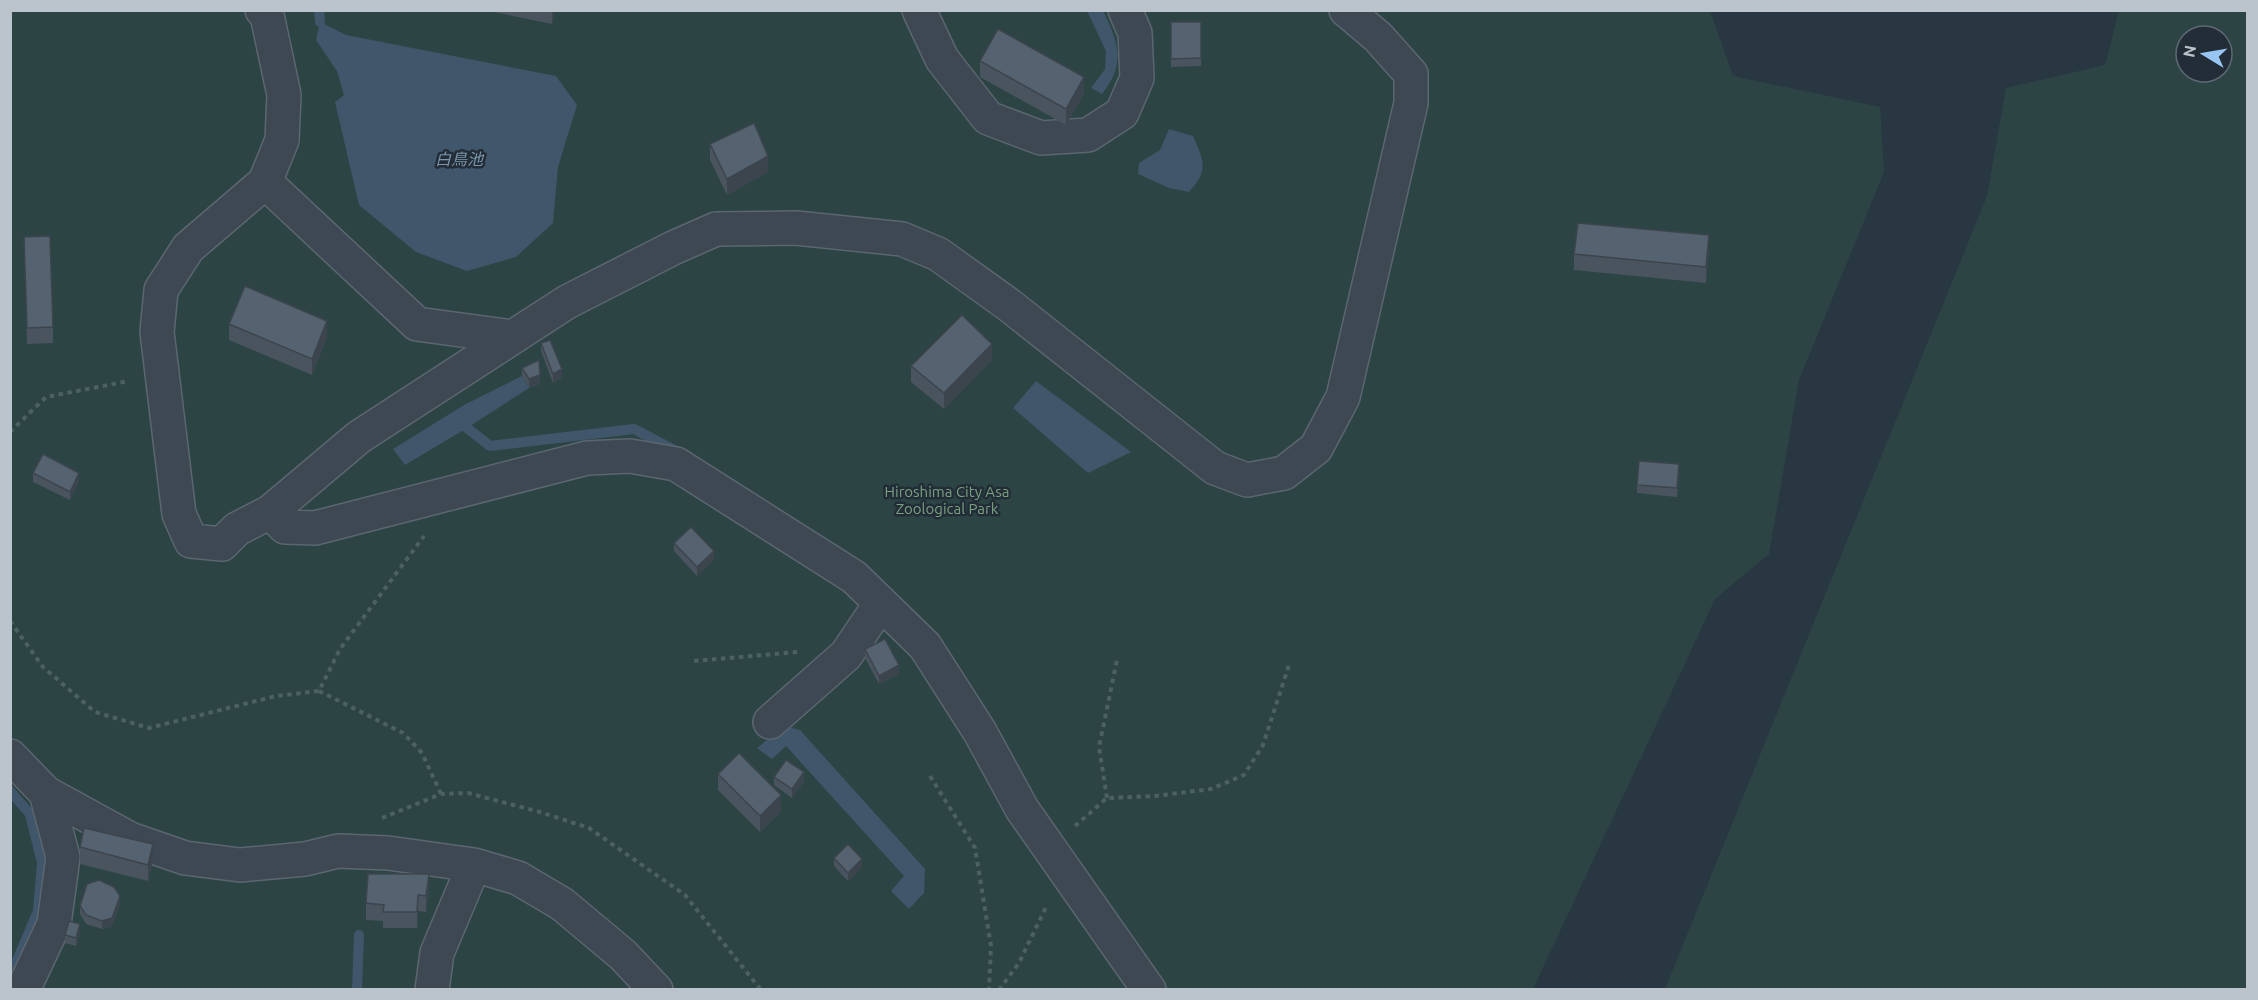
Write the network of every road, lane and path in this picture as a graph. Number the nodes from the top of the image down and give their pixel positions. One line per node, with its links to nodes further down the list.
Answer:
1 (262, 10): 5 (street)
2 (919, 10): 3 (street)
3 (1125, 10)
4 (1346, 10): 6 (street)
5 (265, 182): 6 (street); 7 (street)
6 (513, 337): 9 (street)
7 (162, 374): 8 (path); 9 (street)
8 (10, 432)
9 (270, 512): 11 (street)
10 (425, 534): 17 (path)
11 (881, 603): 18 (street); 24 (street)
12 (10, 621): 17 (path)
13 (806, 651): 15 (path)
14 (1118, 660): 23 (path)
15 (694, 661)
16 (1290, 662): 23 (path)
17 (319, 691): 22 (path)
18 (770, 722)
19 (10, 756): 21 (street)
20 (930, 776): 32 (path)
21 (46, 794): 25 (street); 28 (street)
22 (441, 794): 25 (path); 31 (path)
23 (1107, 798): 24 (path)
24 (1049, 848): 27 (street)
25 (338, 851): 26 (street)
26 (474, 865): 29 (street); 30 (street)
27 (1069, 875): 33 (path); 34 (street)
28 (23, 990)
29 (432, 990)
30 (656, 990)
31 (761, 990)
32 (989, 990)
33 (999, 990)
34 (1149, 990)

